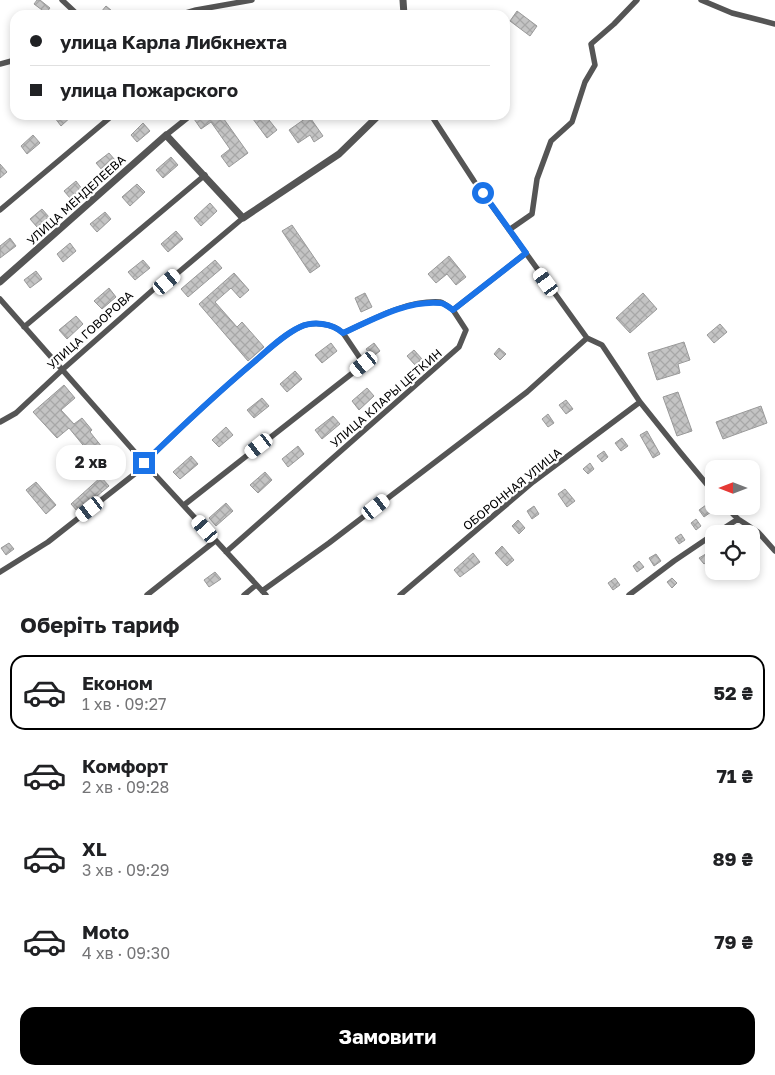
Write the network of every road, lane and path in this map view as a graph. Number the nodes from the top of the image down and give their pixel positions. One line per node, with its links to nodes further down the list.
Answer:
1 (62, 0): 5 (street)
2 (252, 0): 6 (street)
3 (637, 0): 16 (street)
4 (700, 0): 7 (street)
5 (73, 10)
6 (196, 10)
7 (774, 22)
8 (107, 120): 14 (street)
9 (185, 120): 12 (street)
10 (374, 120): 15 (street, УЛИЦА ГОВОРОВА)
11 (434, 120): 16 (street)
12 (166, 135): 13 (street); 18 (street, УЛИЦА МЕНДЕЛЕЕВА)
13 (205, 175): 15 (street); 21 (street)
14 (0, 210)
15 (243, 218): 24 (street, УЛИЦА ГОВОРОВА)
16 (509, 230): 17 (street)
17 (526, 253): 20 (street); 23 (street)
18 (0, 282)
19 (0, 299): 21 (street)
20 (453, 310): 22 (street); 36 (street, УЛИЦА КЛАРЫ ЦЕТКИН)
21 (24, 327): 24 (street)
22 (343, 333): 27 (street); 29 (street)
23 (587, 338): 25 (street); 39 (street)
24 (62, 370): 26 (street, УЛИЦА ГОВОРОВА); 27 (street)
25 (640, 402): 28 (street); 42 (street, ОБОРОННАЯ УЛИЦА)
26 (0, 422)
27 (145, 464): 29 (street); 37 (street)
28 (705, 482)
29 (184, 505): 34 (street)
30 (734, 515): 31 (street)
31 (738, 519): 32 (street); 35 (street)
32 (728, 525)
33 (705, 540): 43 (street)
34 (215, 541): 36 (street); 40 (street)
35 (775, 551)
36 (226, 552): 38 (street)
37 (0, 572)
38 (256, 585): 39 (street); 41 (street)
39 (264, 593)
40 (147, 595)
41 (244, 595)
42 (400, 595)
43 (629, 595)

